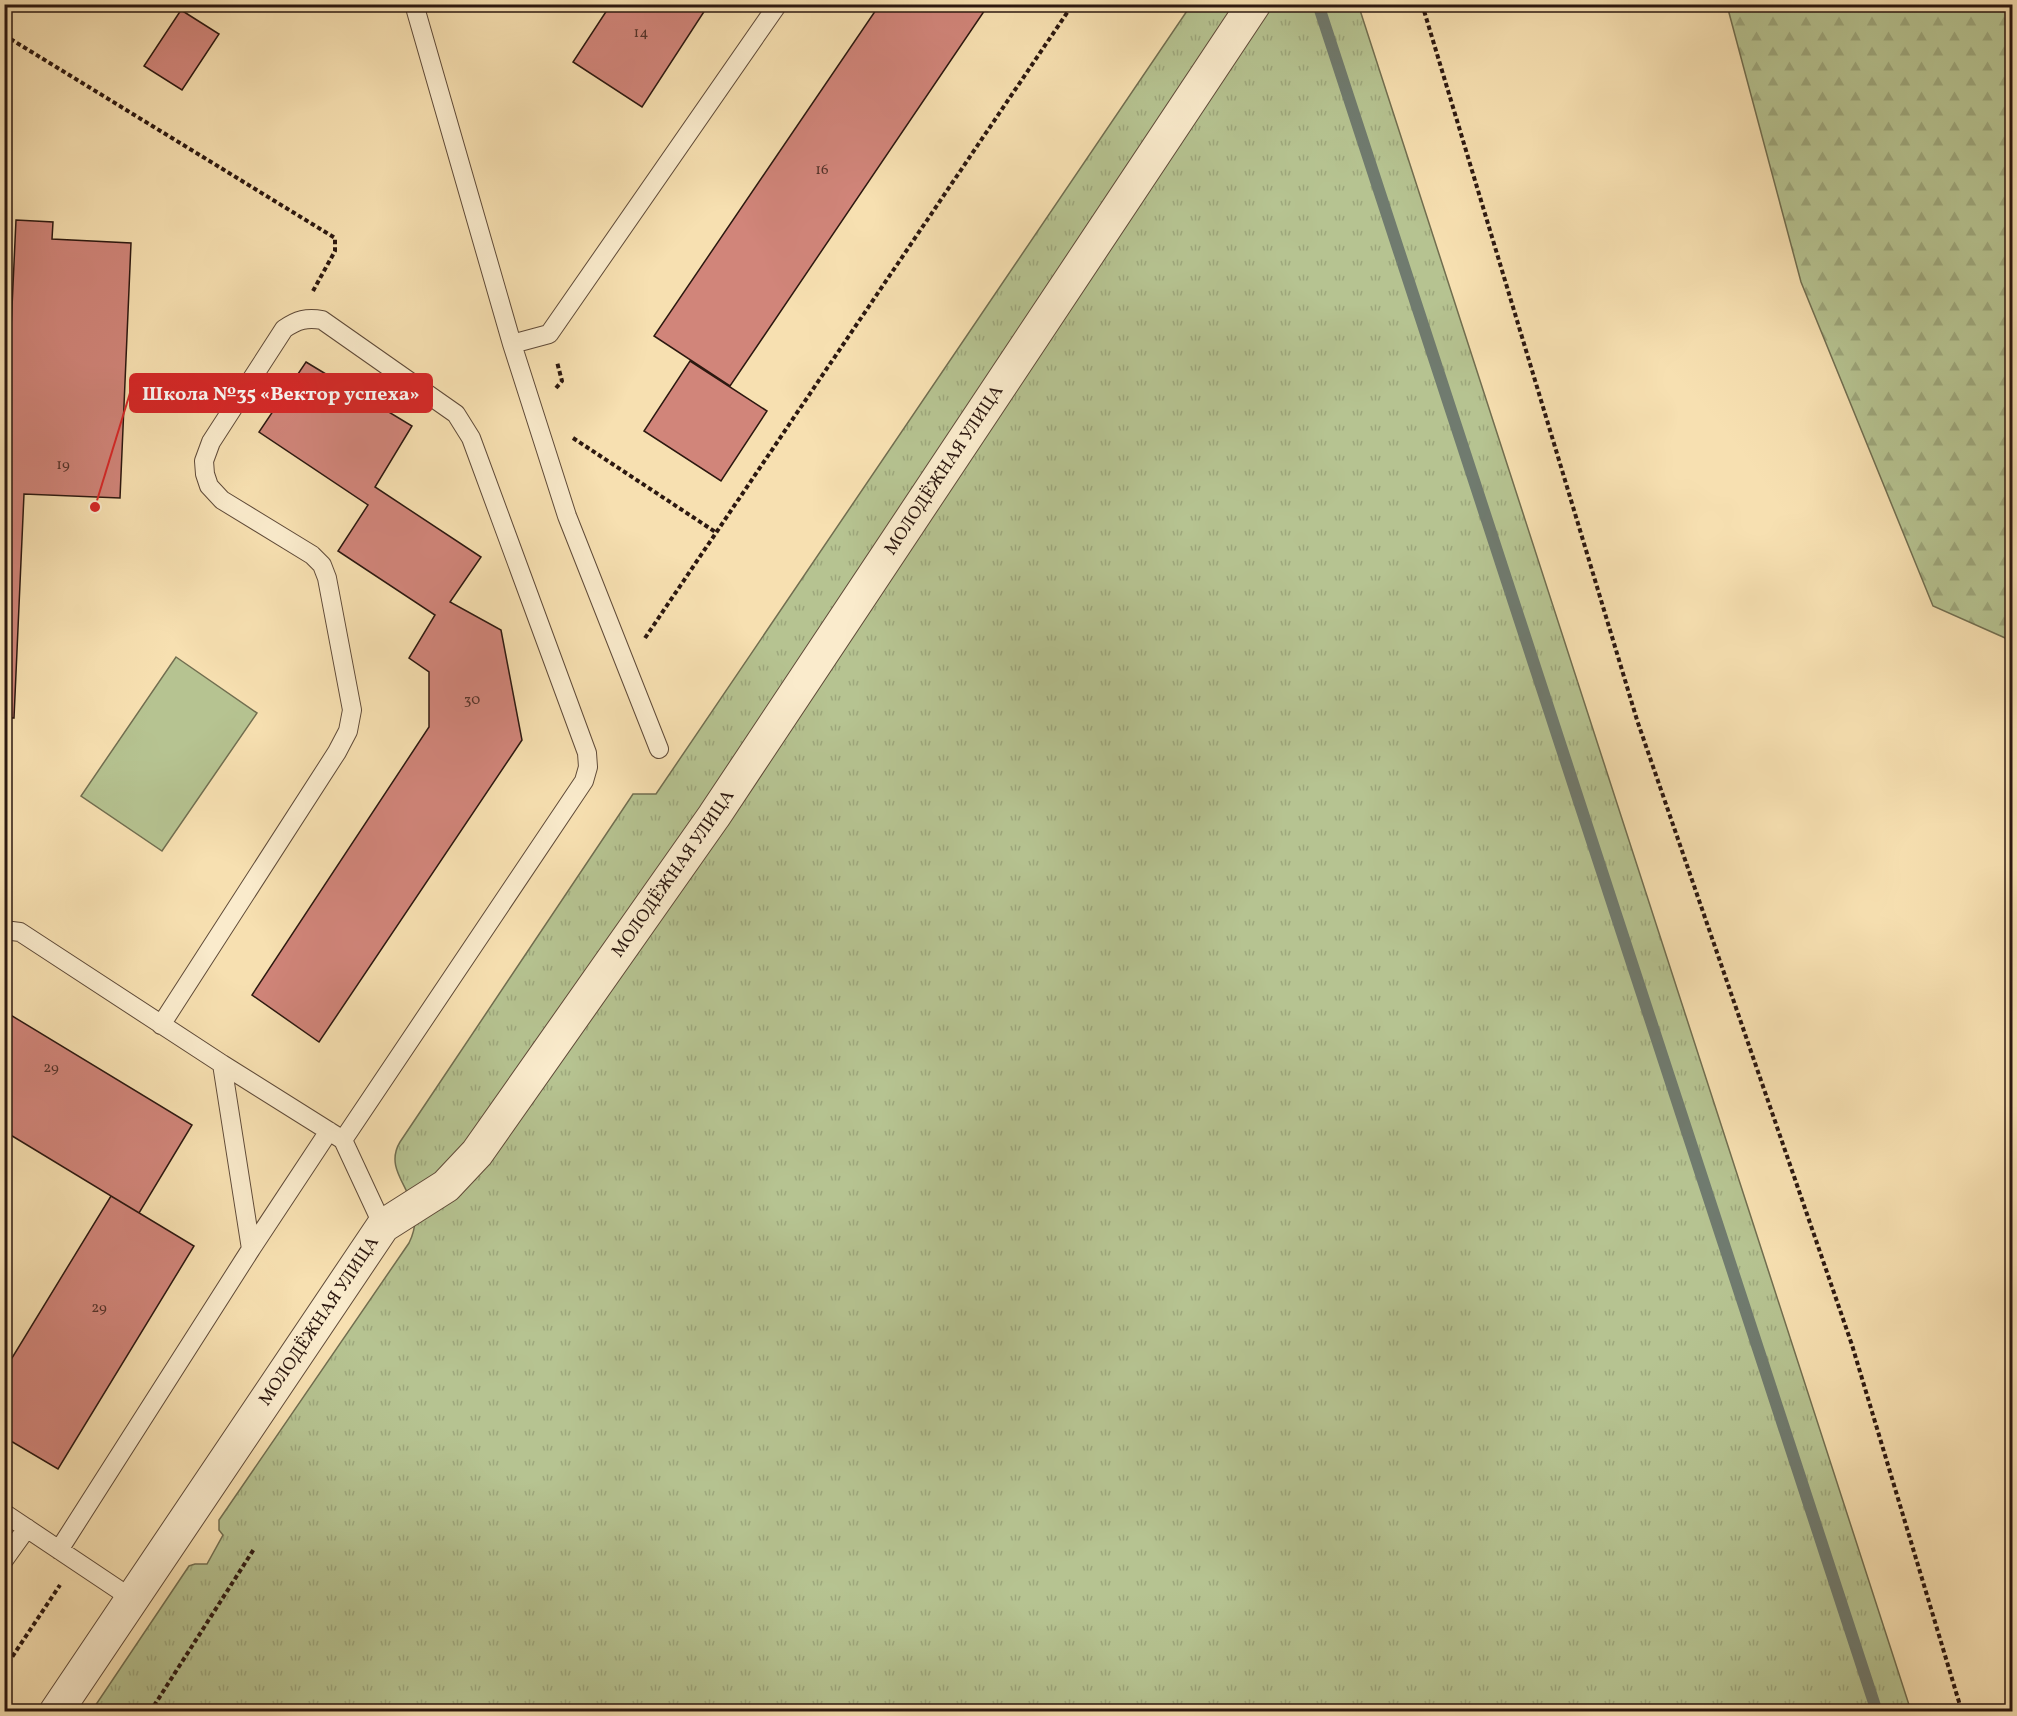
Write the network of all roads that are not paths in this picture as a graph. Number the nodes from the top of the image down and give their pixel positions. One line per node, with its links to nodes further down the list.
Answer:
1 (414, 4): 4 (lane)
2 (778, 4): 4 (lane)
3 (1254, 4): 10 (street, МОЛОДЁЖНАЯ УЛИЦА)
4 (512, 344): 5 (lane)
5 (659, 749)
6 (4, 930): 7 (lane)
7 (161, 1025): 8 (lane); 9 (lane)
8 (222, 1064): 9 (lane); 11 (lane)
9 (336, 1135): 10 (lane); 11 (lane)
10 (383, 1226): 16 (street, МОЛОДЁЖНАЯ УЛИЦА)
11 (251, 1249): 14 (lane)
12 (4, 1513): 13 (lane)
13 (27, 1528): 14 (lane); 15 (lane)
14 (59, 1550): 16 (lane)
15 (4, 1560)
16 (131, 1598): 17 (street, МОЛОДЁЖНАЯ УЛИЦА)
17 (56, 1712)

